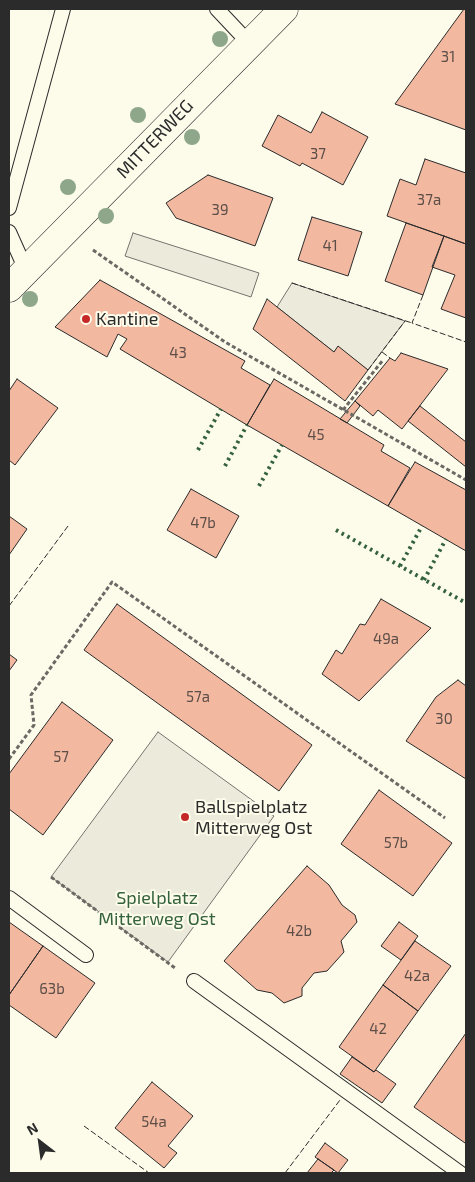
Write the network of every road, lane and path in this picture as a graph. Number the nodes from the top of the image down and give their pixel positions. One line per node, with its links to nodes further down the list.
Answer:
1 (63, 9): 5 (lane)
2 (217, 9): 4 (lane)
3 (284, 9): 4 (street, MITTERWEG)
4 (249, 43): 8 (street, MITTERWEG)
5 (9, 208)
6 (9, 232): 8 (lane, MITTERWEG)
7 (93, 250): 10 (path)
8 (17, 279)
9 (383, 360): 10 (path)
10 (343, 410): 11 (path)
11 (466, 480)
12 (9, 759): 13 (path)
13 (445, 818)
14 (51, 877): 17 (path)
15 (9, 898): 16 (lane)
16 (86, 955)
17 (194, 981): 18 (lane)
18 (460, 1173)

